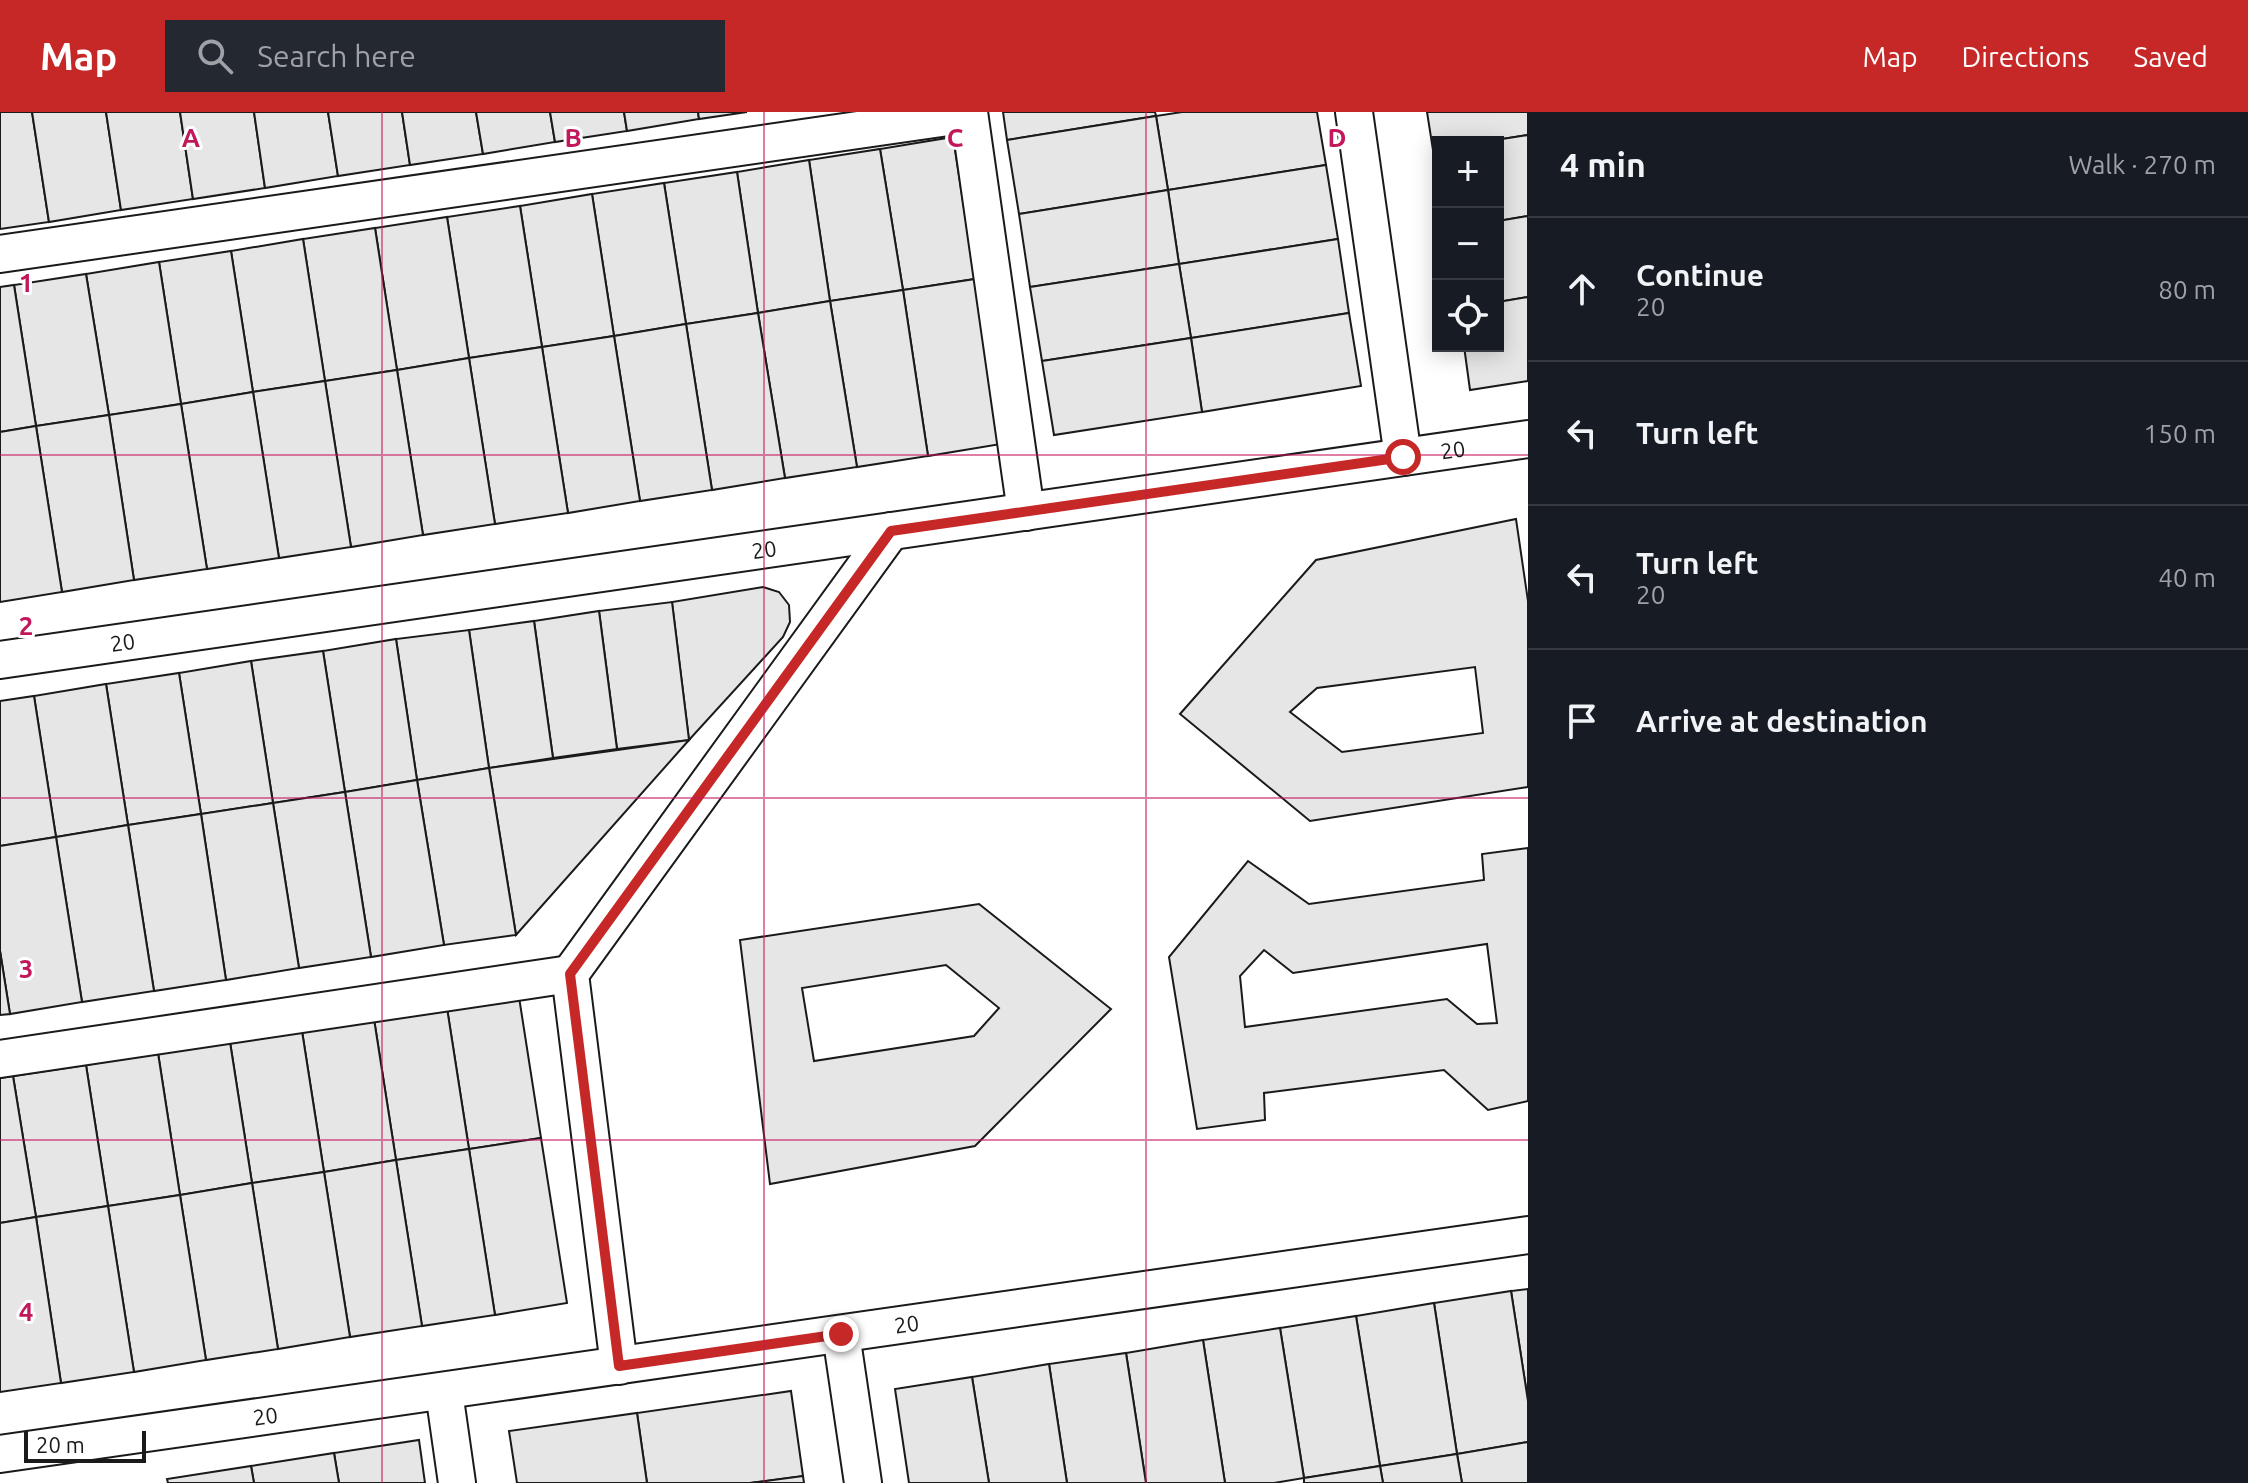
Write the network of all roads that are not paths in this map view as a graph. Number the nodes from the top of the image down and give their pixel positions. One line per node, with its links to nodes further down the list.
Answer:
1 (1354, 112): 5 (street)
2 (969, 113): 3 (street); 6 (street)
3 (0, 254)
4 (1528, 439): 5 (street, 20)
5 (1403, 457): 6 (street, 20)
6 (1026, 512): 7 (street, 20)
7 (891, 531): 8 (street, 20); 9 (street)
8 (0, 660)
9 (570, 974): 10 (street); 13 (street)
10 (0, 1059)
11 (1528, 1235): 12 (street, 20)
12 (841, 1334): 13 (street, 20); 17 (street)
13 (619, 1366): 14 (street, 20)
14 (444, 1392): 15 (street, 20); 16 (street)
15 (0, 1454)
16 (457, 1483)
17 (863, 1483)

